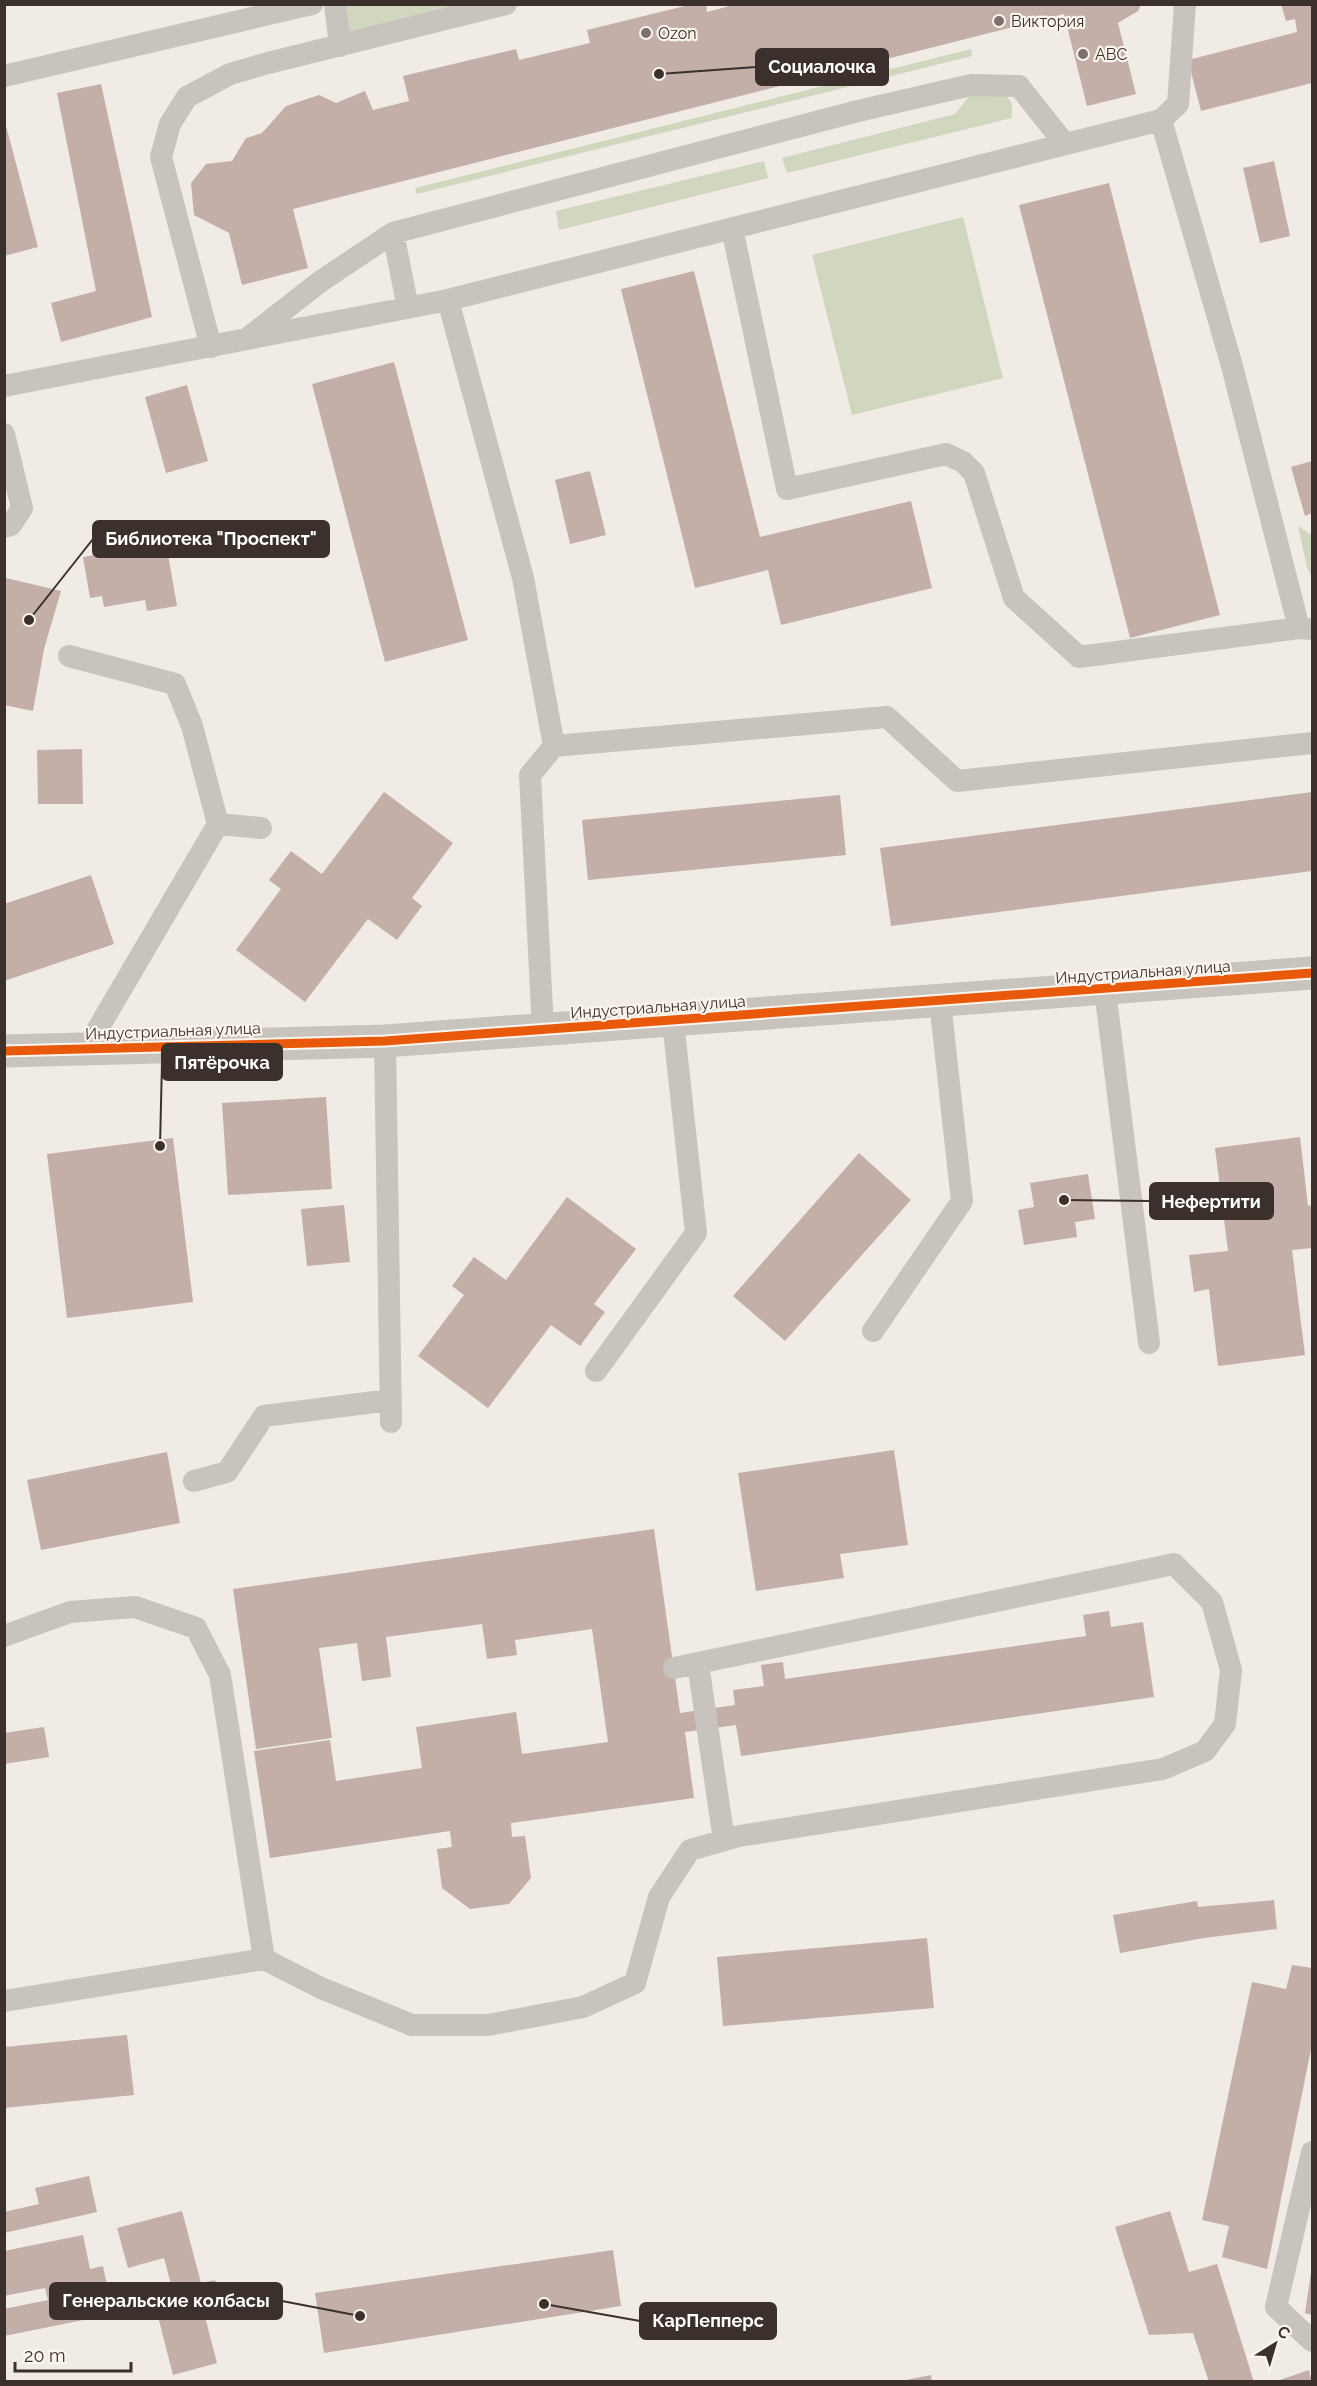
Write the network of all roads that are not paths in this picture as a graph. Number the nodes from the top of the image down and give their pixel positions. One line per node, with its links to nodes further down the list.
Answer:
1 (312, 4): 6 (lane)
2 (334, 4): 5 (lane)
3 (506, 4): 5 (lane)
4 (1185, 4): 7 (lane)
5 (340, 46): 14 (lane)
6 (4, 76)
7 (1161, 120): 8 (lane); 18 (lane)
8 (1065, 144): 9 (lane); 10 (lane)
9 (732, 228): 11 (lane); 18 (lane)
10 (393, 233): 12 (lane); 13 (lane)
11 (448, 300): 12 (lane); 21 (lane)
12 (408, 308): 13 (lane)
13 (245, 340): 14 (lane)
14 (211, 347): 15 (lane)
15 (4, 386)
16 (4, 434): 17 (lane)
17 (4, 527)
18 (1306, 628)
19 (69, 656): 22 (lane)
20 (1312, 743): 21 (lane)
21 (554, 746): 28 (lane)
22 (218, 824): 23 (lane); 30 (lane)
23 (261, 828)
24 (1307, 980): 25 (street, Индустриальная улица)
25 (1105, 990): 26 (street, Индустриальная улица); 33 (lane)
26 (940, 1002): 27 (street, Индустриальная улица); 32 (lane)
27 (673, 1021): 28 (street, Индустриальная улица); 34 (lane)
28 (543, 1030): 29 (street, Индустриальная улица)
29 (385, 1041): 30 (street, Индустриальная улица); 35 (lane)
30 (86, 1048): 31 (street, Индустриальная улица)
31 (4, 1051)
32 (873, 1331)
33 (1149, 1343)
34 (596, 1371)
35 (194, 1481)
36 (5, 1632): 40 (lane)
37 (698, 1664): 38 (lane); 39 (lane); 39 (lane)
38 (674, 1668)
39 (724, 1840): 40 (lane)
40 (264, 1959): 41 (lane)
41 (4, 2001)
42 (1312, 2152): 43 (lane)
43 (1312, 2341)

